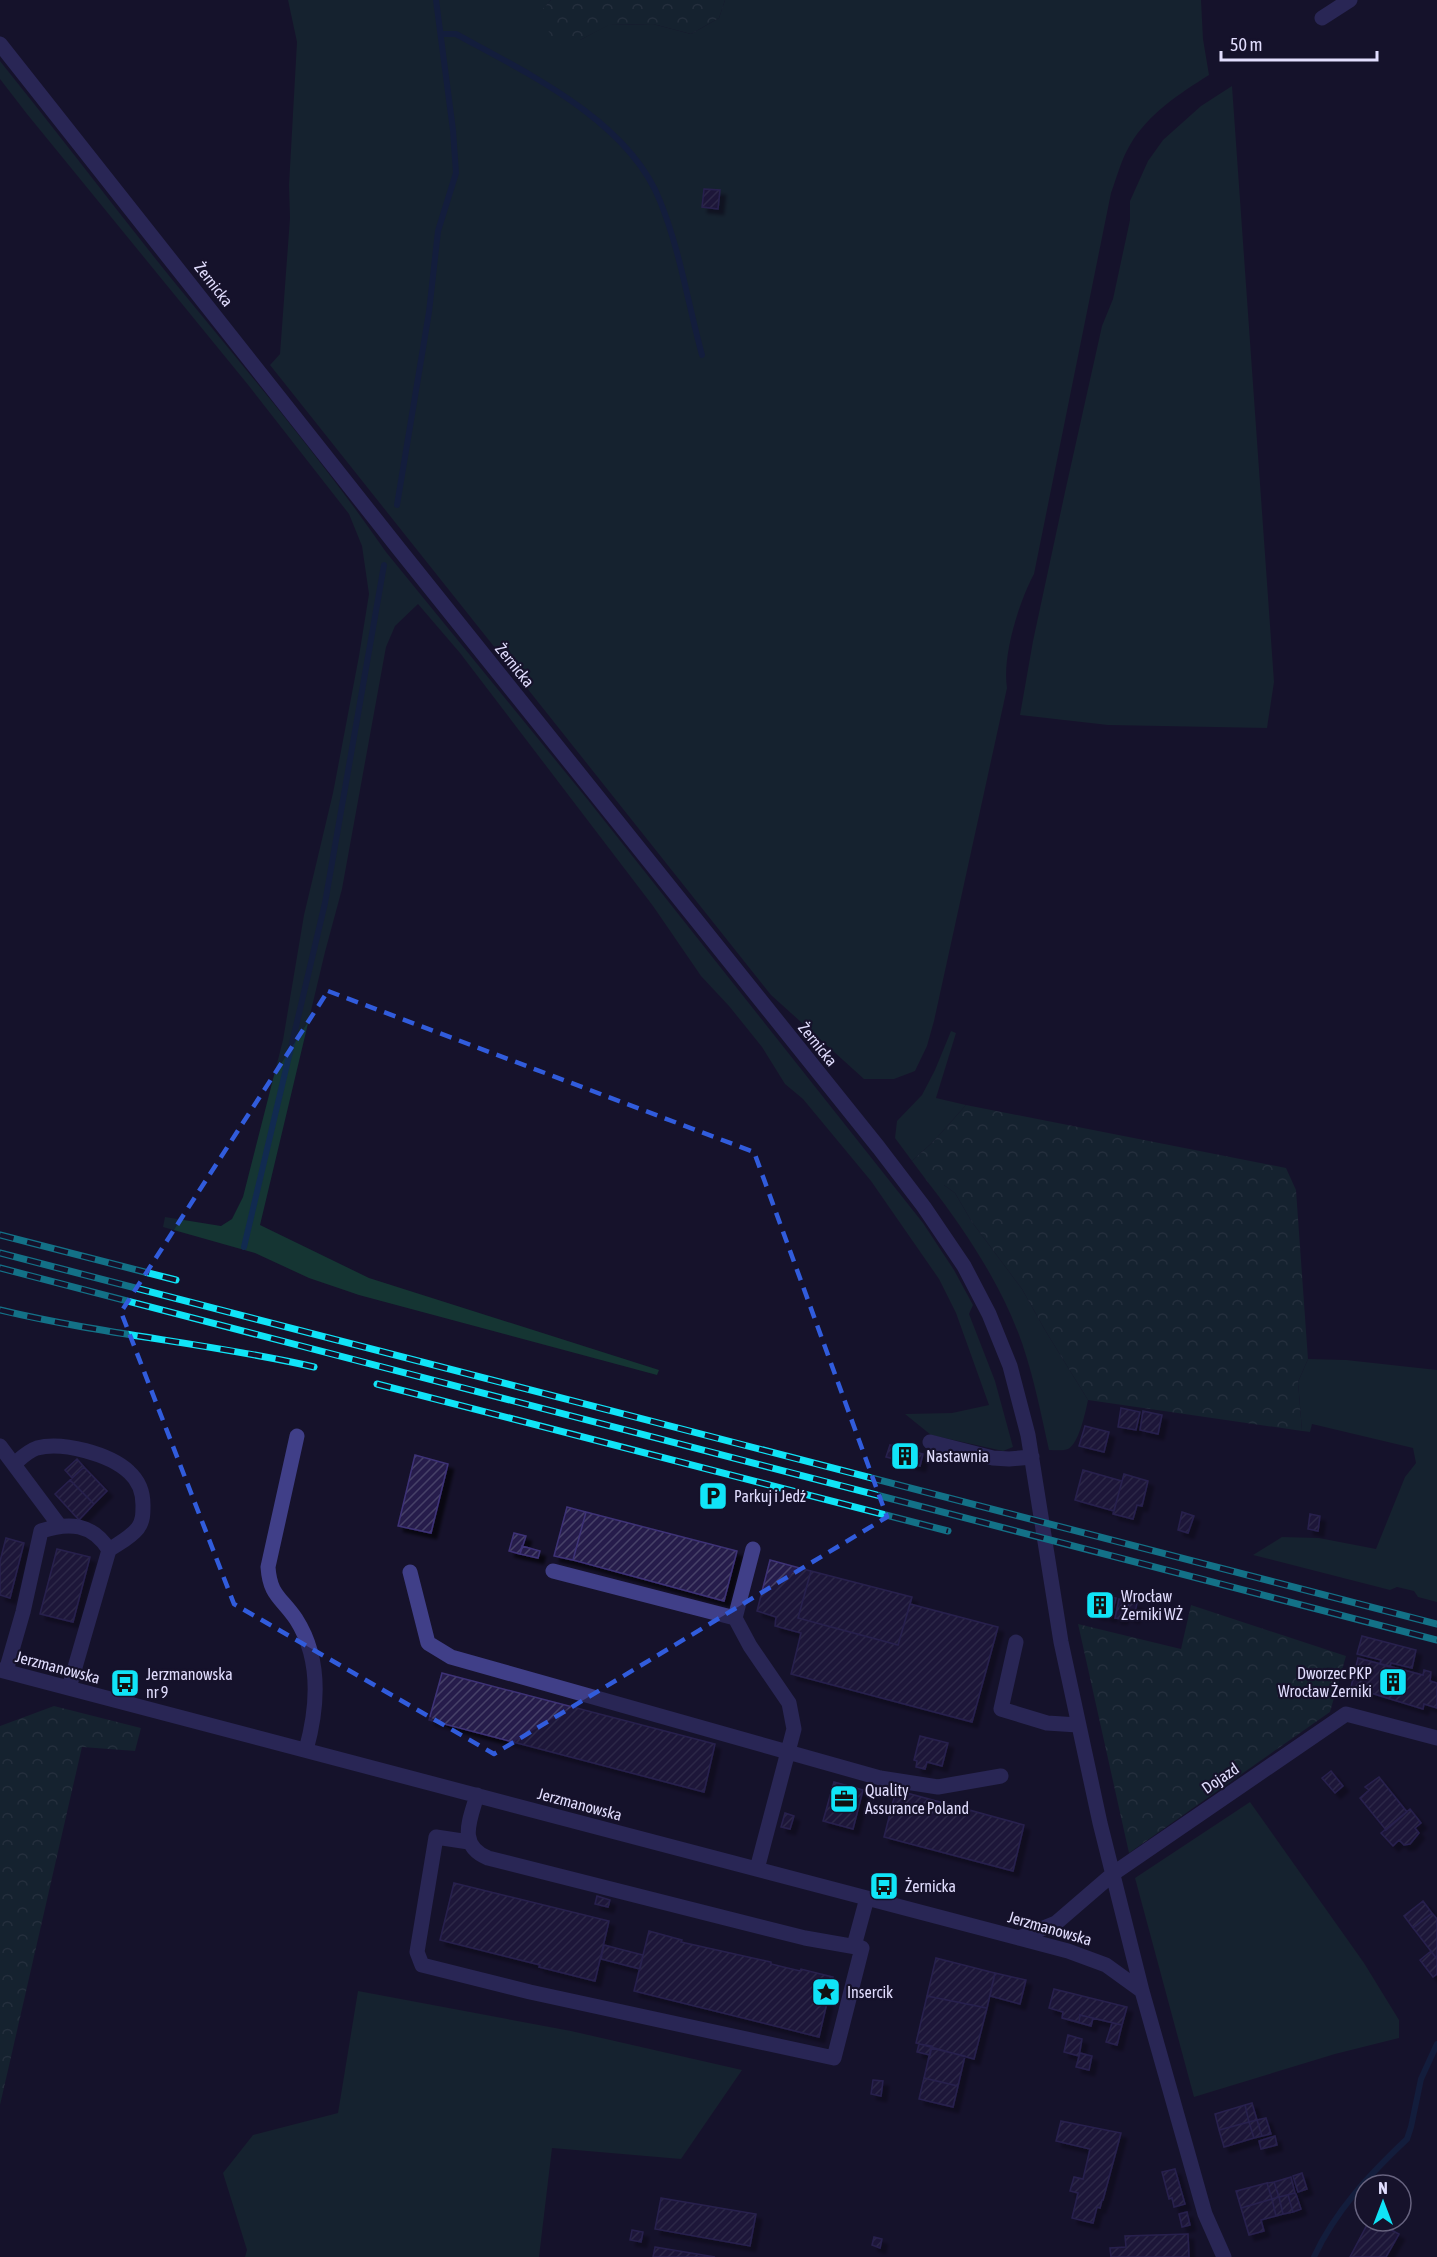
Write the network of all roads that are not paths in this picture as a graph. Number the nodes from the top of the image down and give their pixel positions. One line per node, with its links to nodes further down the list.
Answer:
1 (1350, 0): 2 (street)
2 (1323, 18)
3 (0, 44): 7 (street, Żernicka)
4 (297, 1436): 20 (street)
5 (930, 1442): 7 (street)
6 (0, 1446): 8 (street)
7 (1032, 1456): 18 (street, Żernicka)
8 (14, 1464): 9 (street); 11 (street)
9 (59, 1525): 11 (street); 16 (street)
10 (753, 1549): 14 (street)
11 (109, 1550): 17 (street)
12 (553, 1571): 14 (street)
13 (410, 1572): 21 (street)
14 (735, 1618): 21 (street)
15 (1017, 1642): 18 (street)
16 (3, 1670): 17 (street, Jerzmanowska)
17 (69, 1688): 20 (street, Jerzmanowska)
18 (1078, 1725): 26 (street, Żernicka)
19 (1437, 1738): 26 (street, Dojazd)
20 (306, 1750): 23 (street, Jerzmanowska)
21 (788, 1753): 22 (street); 25 (street)
22 (1001, 1776)
23 (477, 1795): 24 (street); 25 (street, Jerzmanowska)
24 (469, 1842): 29 (street); 29 (street)
25 (757, 1869): 27 (street, Jerzmanowska)
26 (1114, 1873): 28 (street, Dojazd); 30 (street, Żernicka)
27 (867, 1898): 28 (street, Jerzmanowska); 29 (street)
28 (1019, 1938): 30 (street, Jerzmanowska)
29 (854, 1946)
30 (1142, 1991): 31 (street, Żernicka)
31 (1224, 2257)

